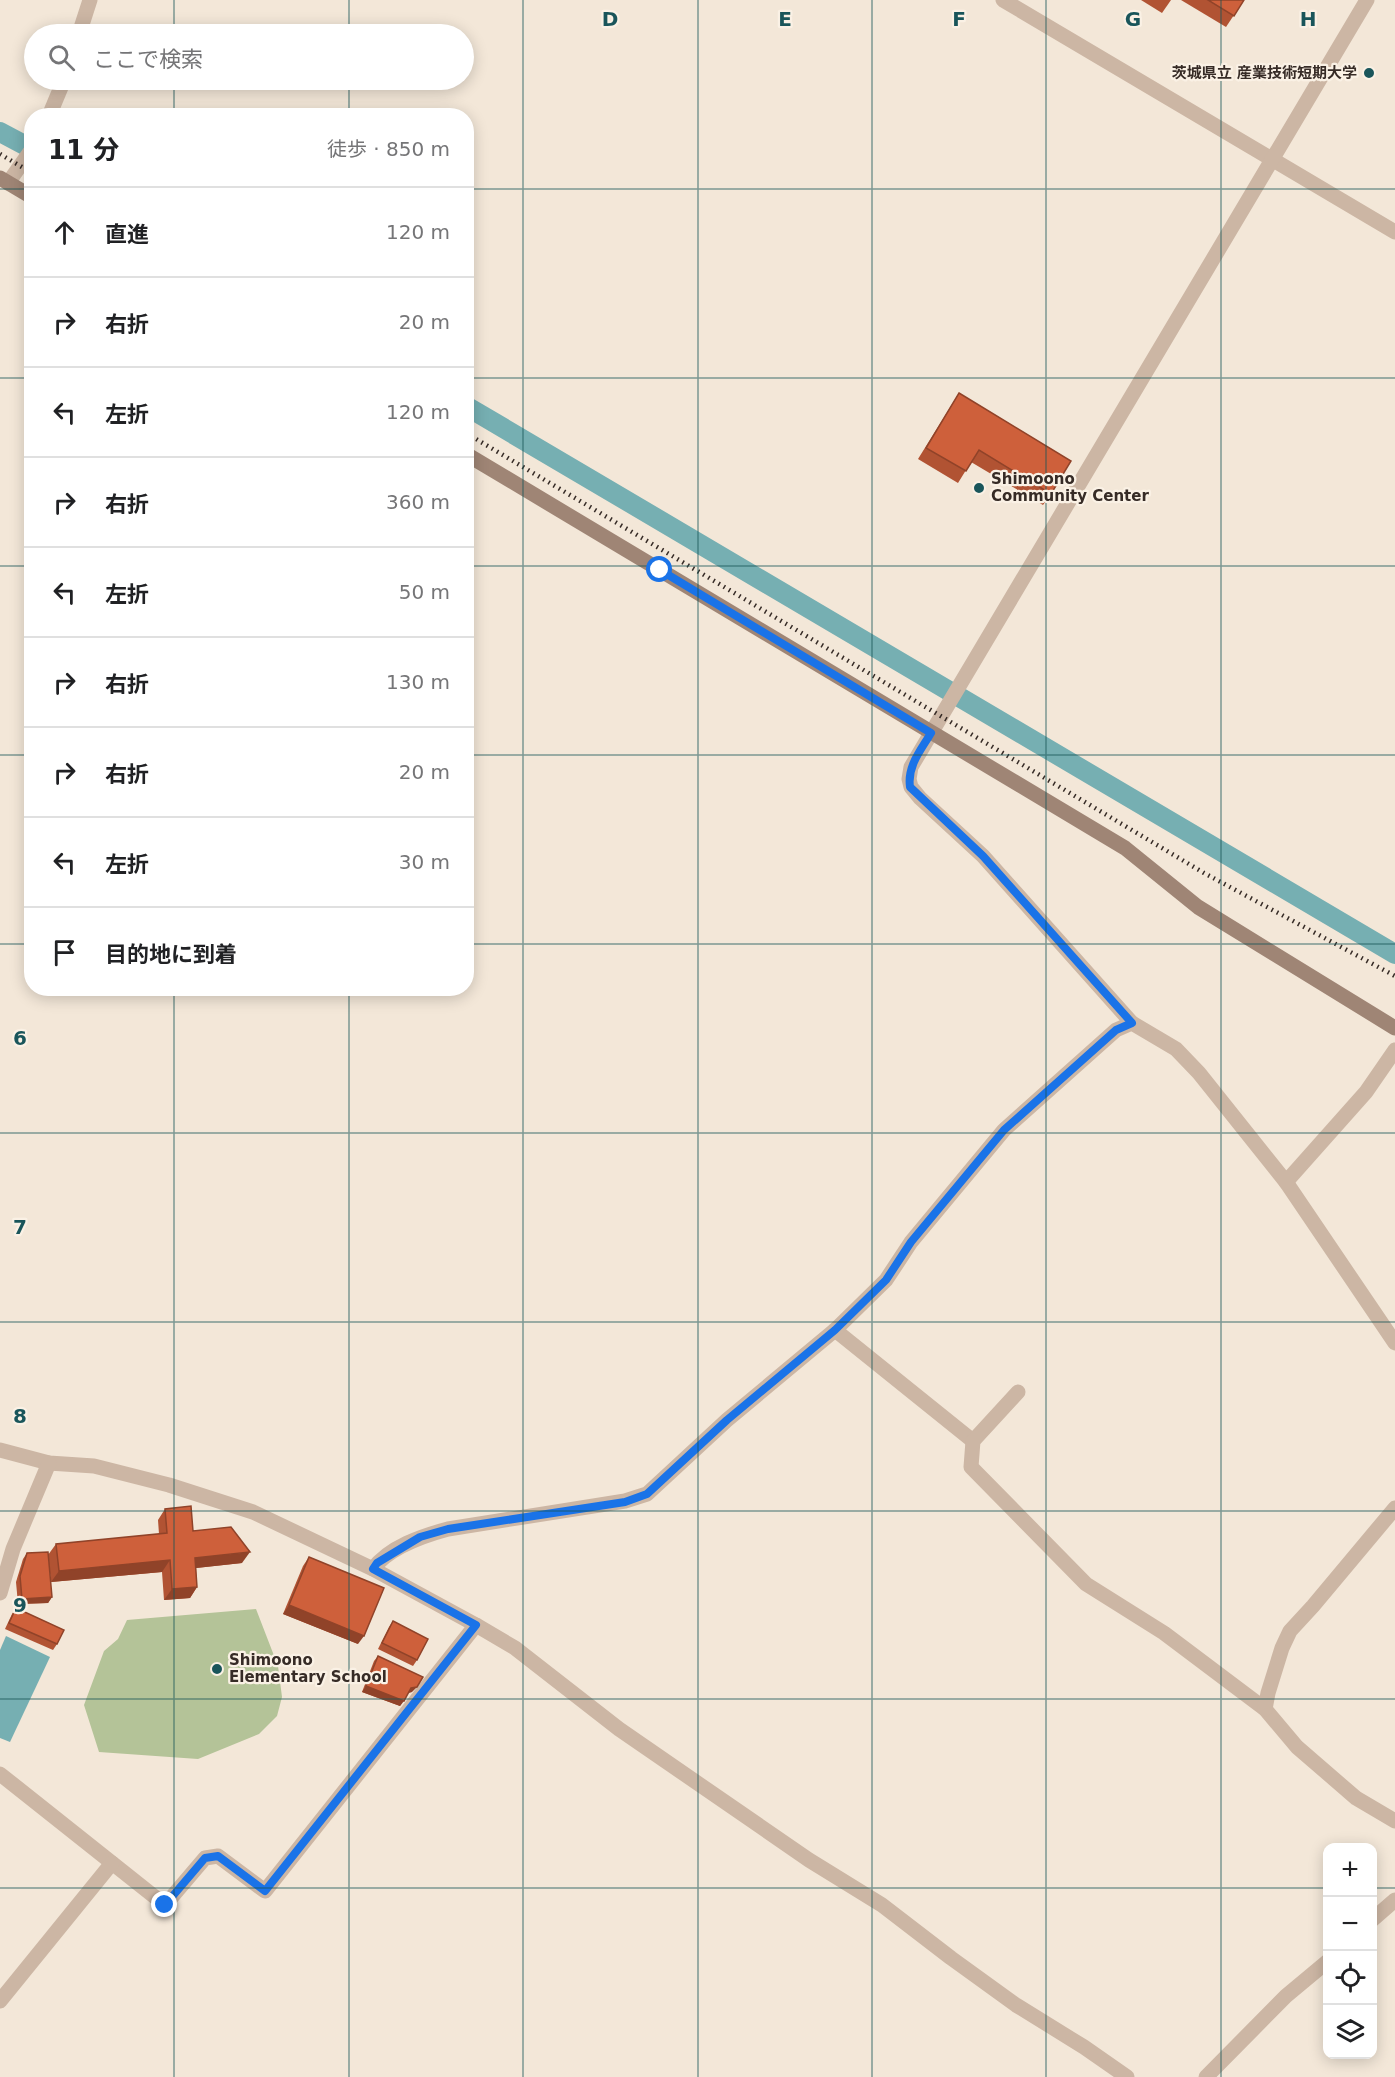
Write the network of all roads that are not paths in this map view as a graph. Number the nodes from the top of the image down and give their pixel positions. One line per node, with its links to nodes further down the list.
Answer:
1 (90, 0): 4 (street)
2 (1002, 0): 8 (street)
3 (1367, 0): 8 (street)
4 (82, 24)
5 (60, 90): 6 (street)
6 (52, 108)
7 (24, 158): 9 (street)
8 (1274, 159): 11 (street); 13 (street)
9 (4, 181): 10 (street)
10 (24, 192)
11 (1395, 232)
12 (474, 459): 13 (street)
13 (931, 733): 14 (street); 15 (street)
14 (1132, 1023): 17 (street); 18 (street)
15 (1395, 1028)
16 (1395, 1050): 17 (street)
17 (1286, 1182): 19 (street)
18 (835, 1330): 21 (street); 25 (street)
19 (1395, 1343)
20 (1018, 1392): 21 (street)
21 (973, 1441): 28 (street)
22 (0, 1450): 23 (street)
23 (49, 1463): 25 (street); 26 (street)
24 (1395, 1508): 28 (street)
25 (373, 1569): 27 (street)
26 (0, 1593)
27 (476, 1625): 31 (street); 36 (street)
28 (1265, 1709): 30 (street)
29 (0, 1774): 31 (street)
30 (1395, 1821)
31 (112, 1863): 35 (street)
32 (1395, 1900): 33 (street)
33 (1377, 1916)
34 (1323, 1965): 37 (street)
35 (0, 2001)
36 (1127, 2077)
37 (1206, 2077)

